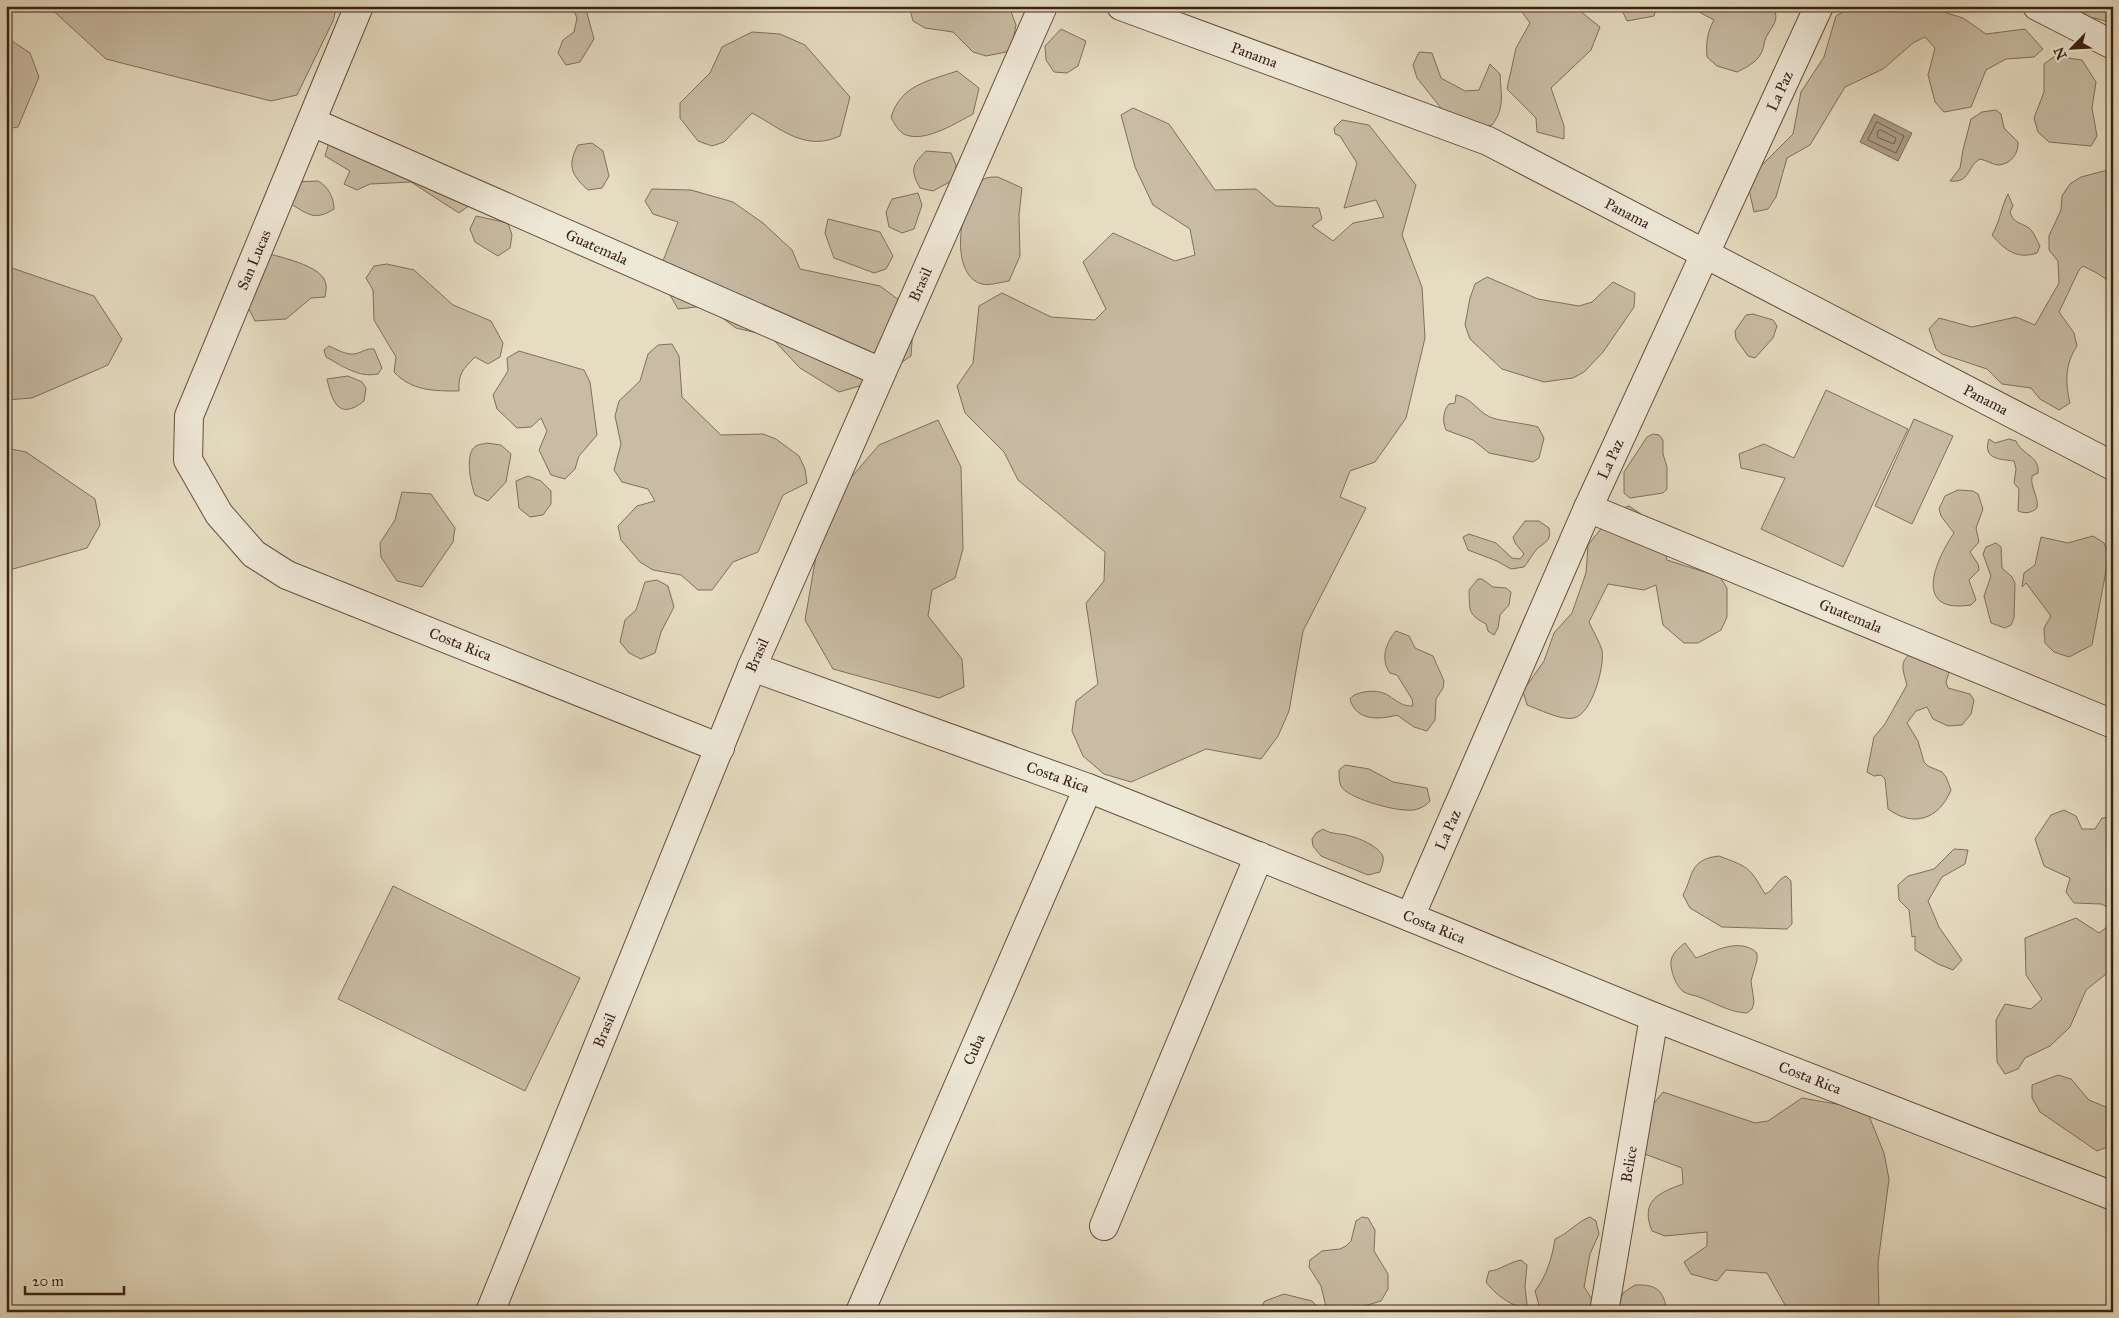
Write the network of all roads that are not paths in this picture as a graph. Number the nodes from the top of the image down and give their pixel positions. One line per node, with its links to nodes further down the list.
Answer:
1 (359, 6): 7 (street, San Lucas)
2 (1043, 6): 9 (street, Brasil)
3 (1121, 6): 8 (street, Panama)
4 (1819, 6): 8 (street, La Paz)
5 (2036, 6): 6 (street)
6 (2113, 45)
7 (312, 122): 9 (street, Guatemala); 12 (street, San Lucas)
8 (1706, 253): 10 (street, Panama); 11 (street, La Paz)
9 (881, 372): 13 (street, Brasil)
10 (2113, 466)
11 (1588, 508): 14 (street, Guatemala); 18 (street, La Paz)
12 (219, 514): 15 (street, Costa Rica)
13 (752, 667): 15 (street, Brasil); 16 (street, Costa Rica)
14 (2113, 724)
15 (720, 748): 22 (street, Brasil)
16 (1088, 788): 17 (street, Costa Rica); 23 (street, Cuba)
17 (1259, 856): 18 (street, Costa Rica); 21 (street)
18 (1410, 916): 19 (street, Costa Rica)
19 (1654, 1017): 20 (street, Costa Rica); 24 (street, Belice)
20 (2113, 1196)
21 (1104, 1226)
22 (490, 1312)
23 (860, 1312)
24 (1604, 1312)

